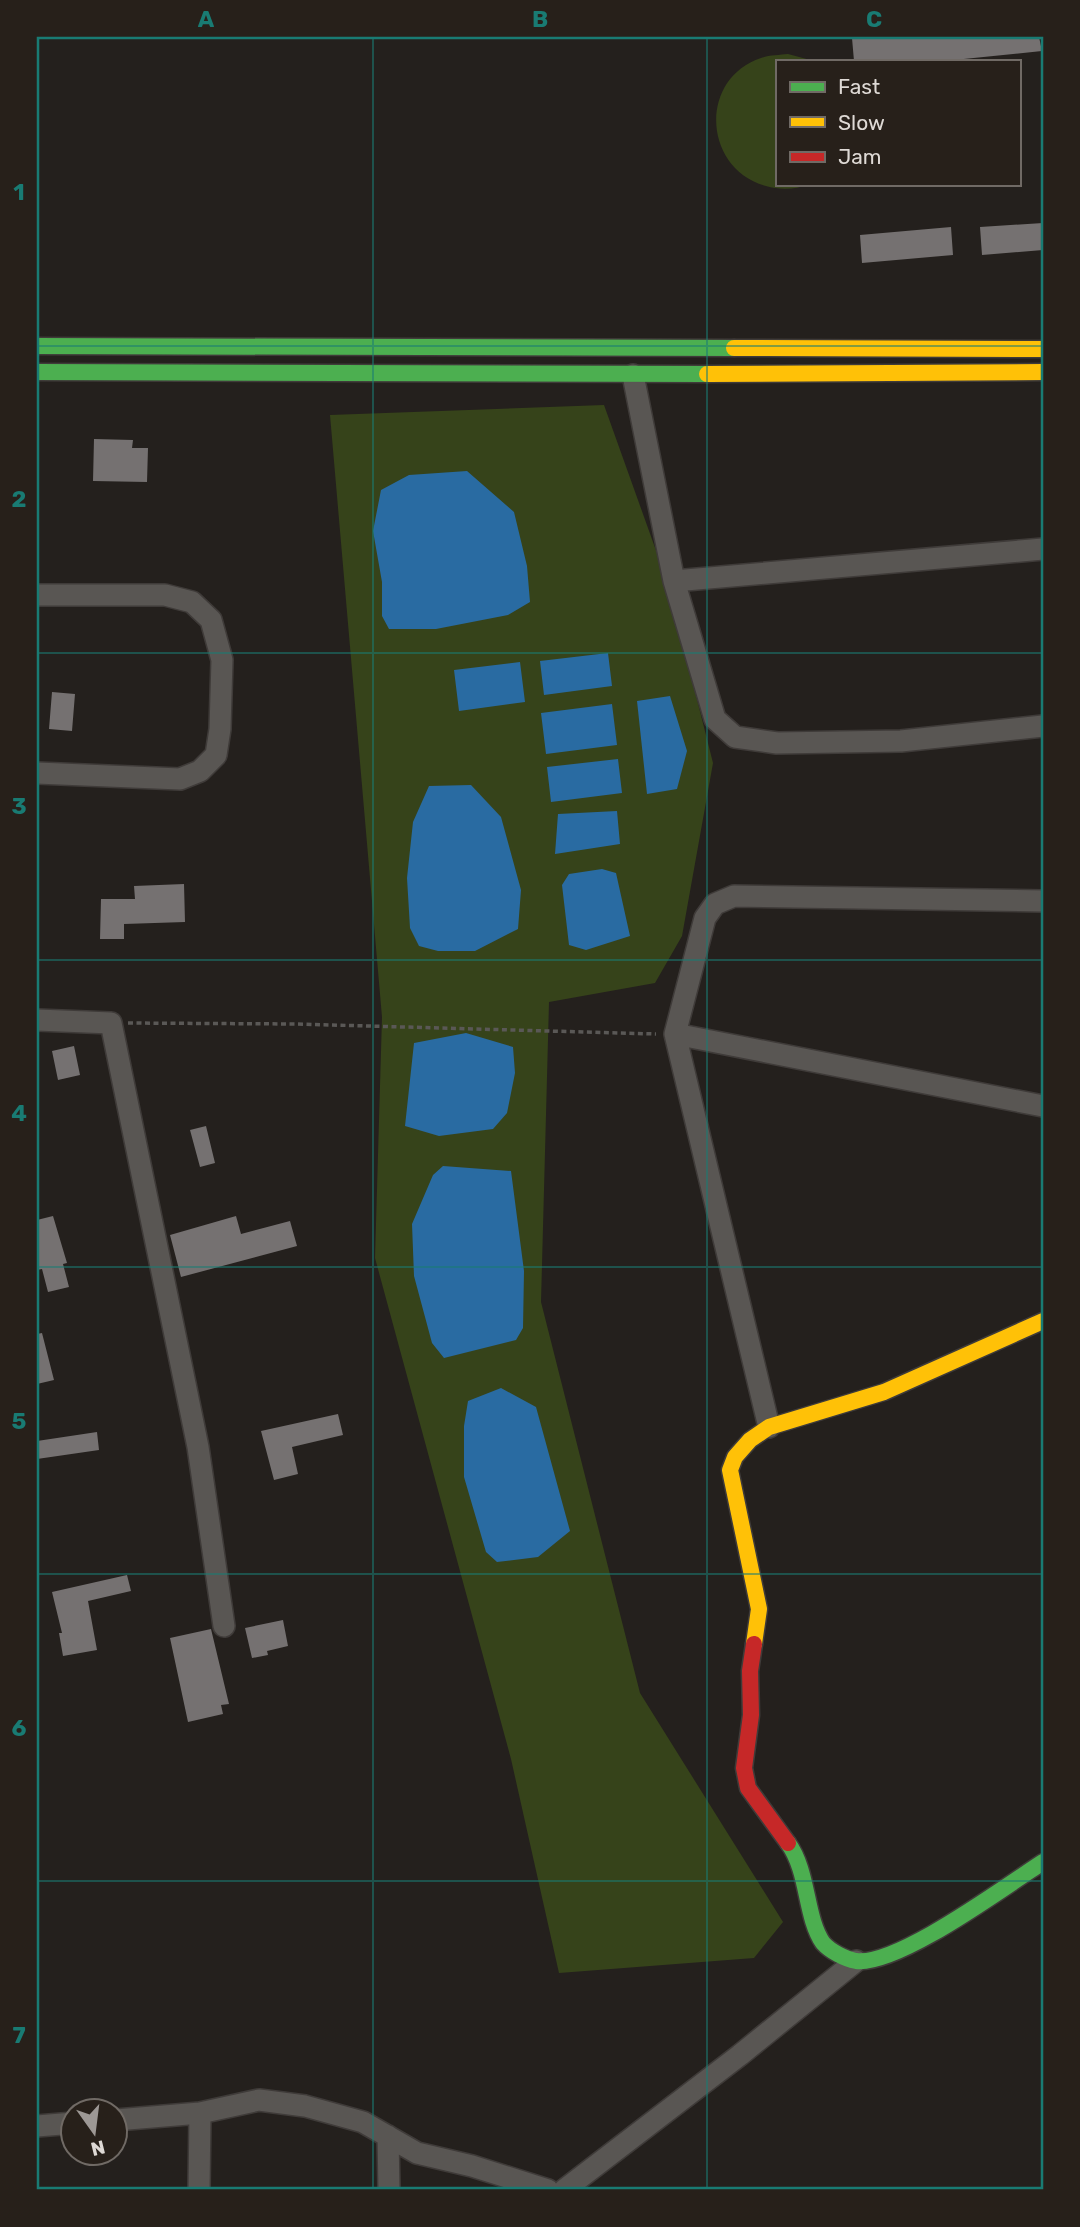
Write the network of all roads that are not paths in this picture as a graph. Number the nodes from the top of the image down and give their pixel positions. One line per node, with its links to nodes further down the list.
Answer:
1 (37, 346): 2 (main road)
2 (1043, 349)
3 (37, 372): 5 (main road)
4 (1043, 372): 5 (main road)
5 (633, 375): 7 (street)
6 (1043, 549): 7 (street)
7 (674, 581): 9 (street)
8 (37, 595): 10 (street)
9 (1043, 726)
10 (37, 773)
11 (1043, 901): 13 (street)
12 (37, 1020): 17 (street)
13 (675, 1034): 14 (street); 16 (street)
14 (1043, 1106)
15 (1043, 1321): 16 (main road)
16 (769, 1427): 19 (main road)
17 (224, 1626)
18 (1043, 1862): 19 (main road)
19 (856, 1961): 28 (street)
20 (200, 2113): 21 (street); 24 (street); 25 (street)
21 (130, 2119)
22 (60, 2124): 23 (street)
23 (37, 2126)
24 (387, 2136): 26 (street); 27 (street)
25 (200, 2190)
26 (389, 2190)
27 (548, 2190)
28 (564, 2190)

